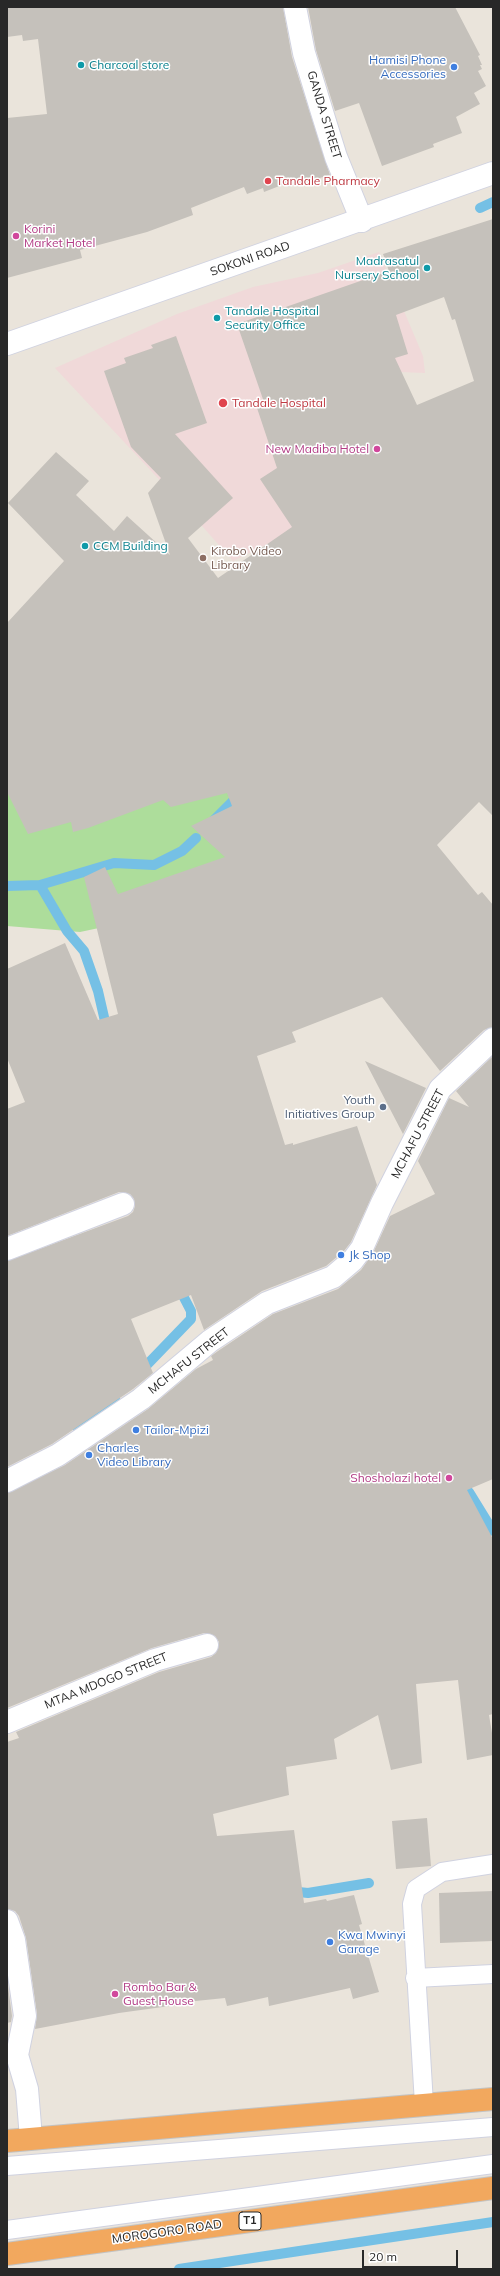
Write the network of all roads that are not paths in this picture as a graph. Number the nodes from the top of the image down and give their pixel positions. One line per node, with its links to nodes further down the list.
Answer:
1 (295, 7): 3 (street, GANDA STREET)
2 (493, 174): 3 (street, SOKONI ROAD)
3 (362, 220): 4 (street, SOKONI ROAD)
4 (7, 344)
5 (493, 1039): 8 (street, MCHAFU STREET)
6 (123, 1204): 7 (street)
7 (7, 1249)
8 (7, 1481)
9 (206, 1645): 10 (street, MTAA MDOGO STREET)
10 (7, 1722)
11 (493, 1864): 14 (lane)
12 (7, 1921): 18 (street)
13 (493, 1974): 14 (lane)
14 (415, 1978): 16 (lane)
15 (493, 2099): 16 (highway)
16 (424, 2104): 18 (highway)
17 (493, 2127): 21 (lane)
18 (31, 2138): 19 (highway)
19 (7, 2141)
20 (493, 2164): 23 (lane, MOROGORO ROAD)
21 (7, 2166)
22 (493, 2188): 24 (highway, MOROGORO ROAD / T1)
23 (7, 2230)
24 (7, 2254)

